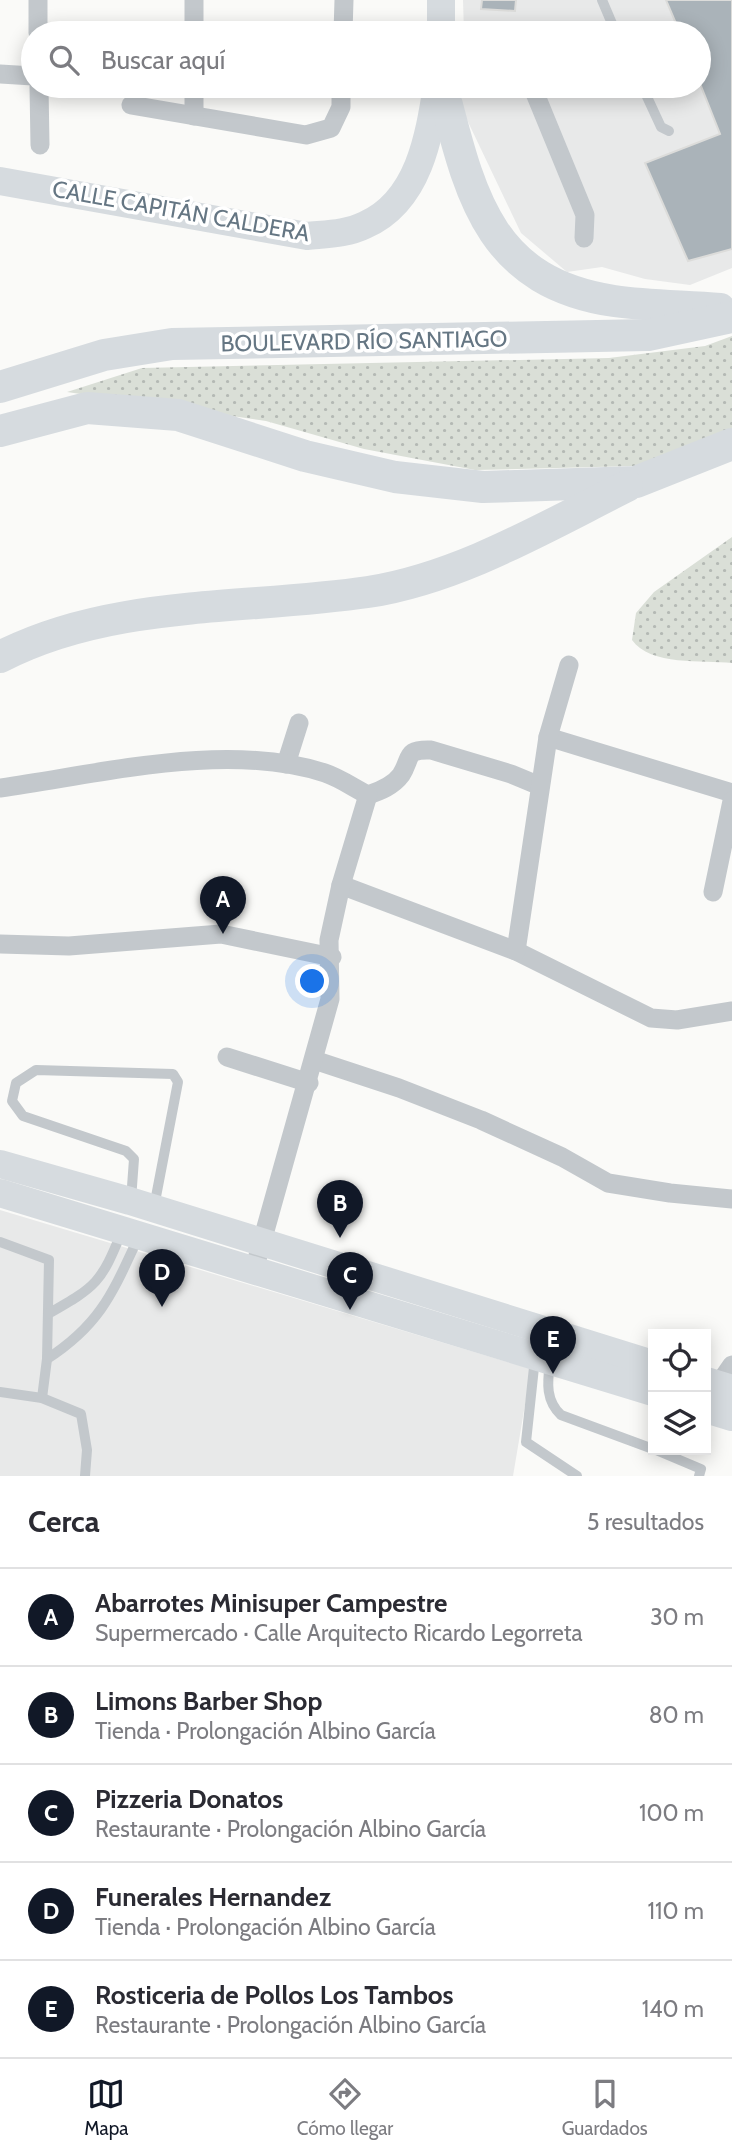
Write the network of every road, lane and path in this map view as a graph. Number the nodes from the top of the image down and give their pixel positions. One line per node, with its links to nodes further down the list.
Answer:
1 (38, 0): 6 (street)
2 (194, 0): 7 (street)
3 (344, 0): 8 (street)
4 (441, 0): 9 (main road)
5 (601, 0): 10 (lane)
6 (38, 21)
7 (194, 21)
8 (343, 21)
9 (441, 21)
10 (611, 21)
11 (0, 74): 12 (street)
12 (21, 75)
13 (39, 98): 23 (street)
14 (194, 98): 21 (street)
15 (341, 98): 21 (street)
16 (437, 98): 24 (main road, CALLE CAPITÁN CALDERA)
17 (443, 98): 26 (main road)
18 (538, 98): 25 (street)
19 (648, 98): 22 (lane)
20 (131, 106): 21 (street)
21 (194, 116)
22 (668, 131)
23 (40, 145)
24 (0, 181)
25 (584, 237)
26 (732, 310)
27 (732, 317): 28 (main road, BOULEVARD RÍO SANTIAGO)
28 (0, 387)
29 (0, 431): 31 (main road)
30 (732, 444): 31 (main road)
31 (636, 482): 32 (main road)
32 (0, 657)
33 (569, 665): 35 (street)
34 (299, 723): 36 (street)
35 (548, 737): 37 (street); 39 (street)
36 (286, 764): 38 (street); 40 (street)
37 (540, 786): 40 (street); 45 (street)
38 (0, 788)
39 (732, 793)
40 (368, 795): 42 (street)
41 (732, 801): 43 (street)
42 (341, 885): 45 (street); 46 (street)
43 (713, 892)
44 (0, 944): 46 (street)
45 (516, 951): 47 (street)
46 (332, 957): 49 (street)
47 (732, 1011)
48 (227, 1056): 50 (street)
49 (314, 1060): 50 (street); 53 (street)
50 (309, 1083): 56 (street)
51 (0, 1164): 54 (main road)
52 (0, 1193): 54 (main road)
53 (732, 1199)
54 (136, 1219): 54 (lane); 56 (main road); 57 (main road); 58 (lane); 60 (lane)
55 (0, 1242): 58 (lane)
56 (263, 1242): 57 (street); 59 (main road)
57 (254, 1270): 59 (main road)
58 (48, 1314): 60 (lane)
59 (544, 1343): 61 (main road); 63 (main road); 67 (lane); 70 (lane)
60 (47, 1359): 65 (lane)
61 (648, 1362)
62 (717, 1389): 66 (main road)
63 (648, 1390)
64 (0, 1392): 65 (lane)
65 (42, 1398): 69 (lane)
66 (732, 1417)
67 (648, 1446)
68 (669, 1455): 71 (lane)
69 (85, 1476)
70 (577, 1476)
71 (699, 1476)

